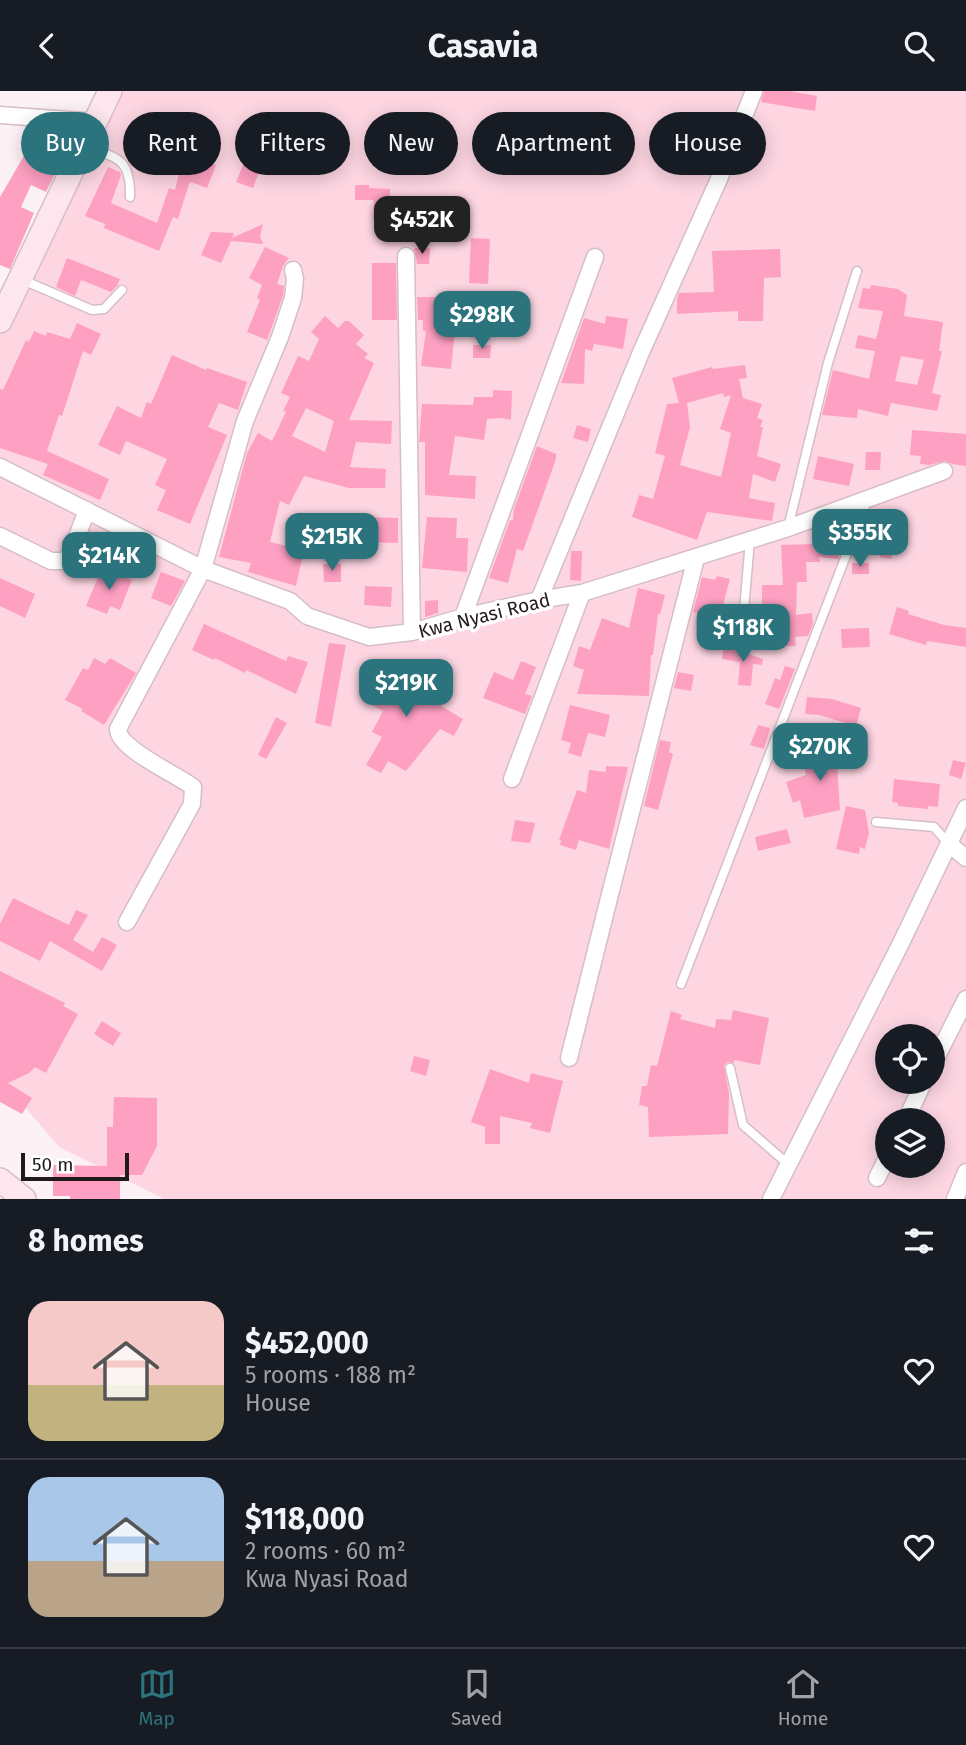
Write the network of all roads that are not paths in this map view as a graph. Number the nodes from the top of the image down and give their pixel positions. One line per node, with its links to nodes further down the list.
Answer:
1 (110, 91): 3 (main road)
2 (754, 91): 26 (street)
3 (101, 112)
4 (0, 115): 5 (street)
5 (21, 117)
6 (109, 156): 8 (lane)
7 (72, 175): 13 (main road)
8 (131, 197)
9 (406, 256): 29 (street)
10 (595, 257): 27 (street)
11 (293, 270): 24 (street)
12 (857, 271): 20 (lane)
13 (20, 279): 14 (lane); 15 (main road)
14 (122, 289)
15 (0, 321)
16 (0, 467): 19 (street, Kwa Nyasi Road)
17 (944, 471): 18 (street, Kwa Nyasi Road)
18 (868, 499): 20 (street, Kwa Nyasi Road); 36 (lane)
19 (87, 510): 21 (street); 24 (street, Kwa Nyasi Road)
20 (788, 528): 22 (street, Kwa Nyasi Road)
21 (0, 537)
22 (750, 540): 23 (street, Kwa Nyasi Road); 28 (lane)
23 (696, 558): 25 (street, Kwa Nyasi Road); 39 (street)
24 (203, 569): 29 (street, Kwa Nyasi Road); 35 (street)
25 (582, 593): 26 (street, Kwa Nyasi Road); 30 (street)
26 (539, 600): 27 (street, Kwa Nyasi Road)
27 (463, 617): 29 (street, Kwa Nyasi Road)
28 (764, 631)
29 (412, 632)
30 (512, 779)
31 (966, 808): 33 (street)
32 (876, 822): 33 (lane)
33 (949, 843): 34 (street); 41 (street)
34 (966, 858)
35 (127, 922)
36 (681, 984)
37 (966, 999): 38 (street)
38 (945, 1040)
39 (569, 1058)
40 (730, 1068): 41 (lane)
41 (790, 1166): 45 (street)
42 (966, 1172): 46 (street)
43 (0, 1180): 44 (main road)
44 (24, 1199)
45 (771, 1199)
46 (955, 1199)

